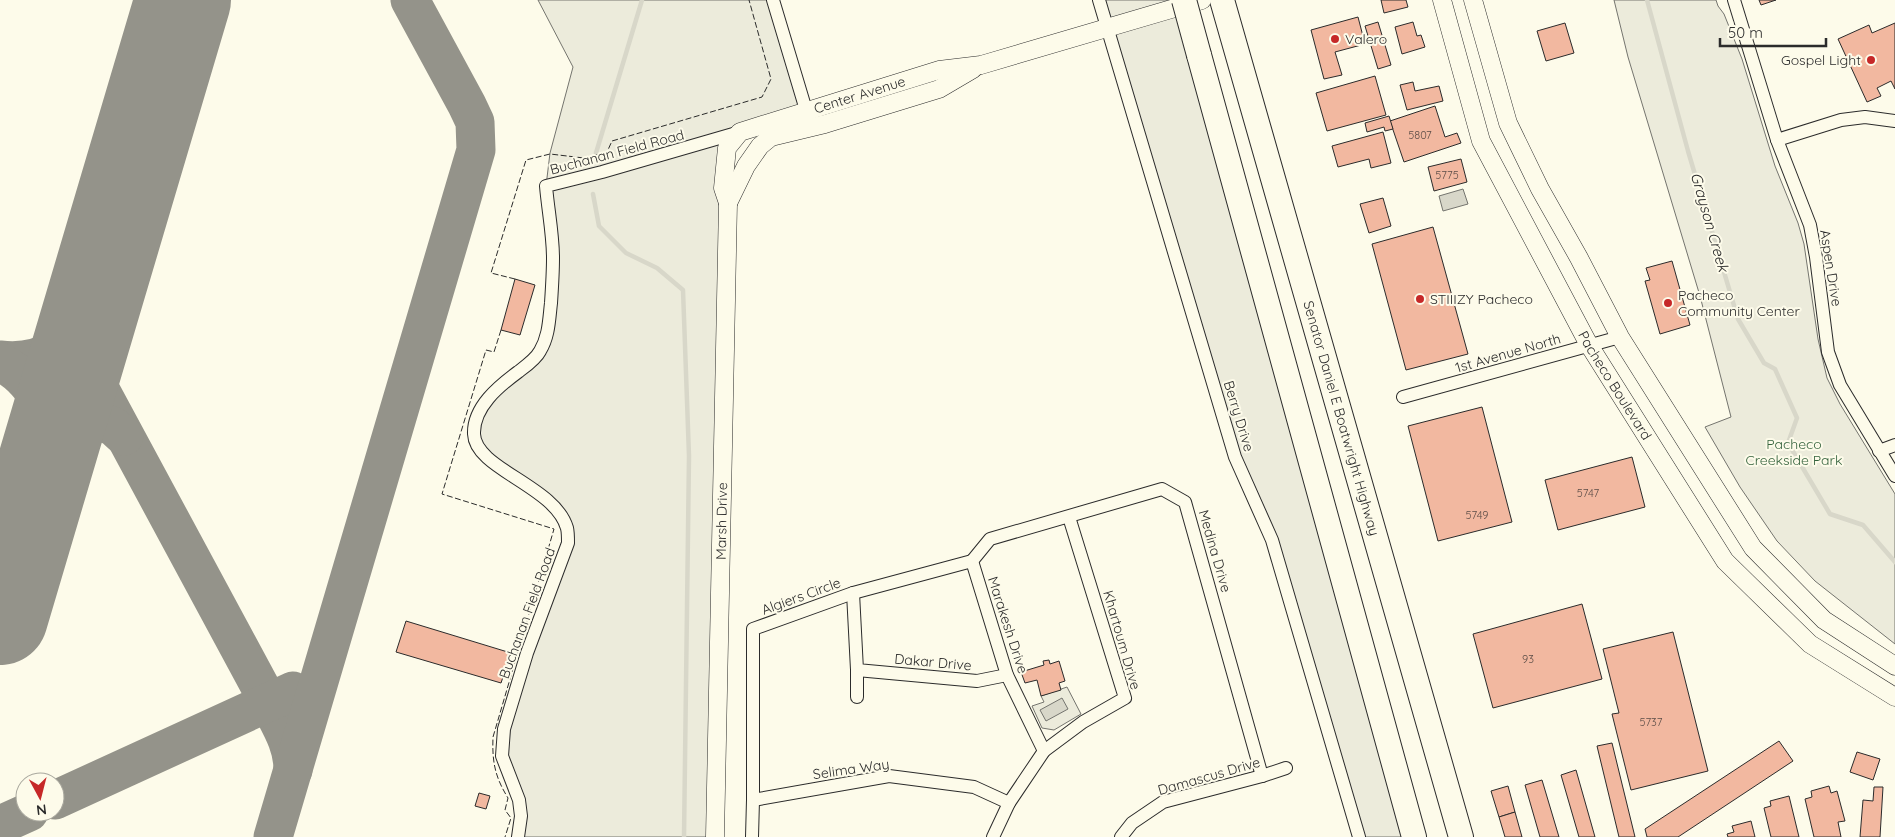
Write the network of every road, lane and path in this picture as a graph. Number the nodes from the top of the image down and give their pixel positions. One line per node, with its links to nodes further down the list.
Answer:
1 (774, 0): 11 (street)
2 (1100, 0): 9 (street, Berry Drive)
3 (1184, 0): 42 (highway, bridge)
4 (1202, 0): 9 (main road, Center Avenue)
5 (1222, 0): 43 (highway, Senator Daniel E Boatwright Highway)
6 (1442, 0): 18 (main road, Pacheco Boulevard)
7 (1473, 0): 17 (main road)
8 (1734, 0): 14 (street, Aspen Drive)
9 (1107, 28): 10 (main road, Center Avenue); 41 (street, Berry Drive)
10 (980, 65): 11 (main road, Center Avenue); 15 (main road, Center Avenue)
11 (806, 110): 13 (main road, Center Avenue)
12 (1895, 121): 14 (street)
13 (740, 132): 16 (main road, Marsh Drive); 36 (street, Buchanan Field Road)
14 (1777, 140): 21 (street, Aspen Drive)
15 (760, 146): 16 (main road, Marsh Drive)
16 (728, 204): 37 (main road, Marsh Drive)
17 (1620, 337): 18 (street, 1st Avenue North); 26 (main road)
18 (1589, 346): 19 (street, 1st Avenue North); 29 (main road, Pacheco Boulevard)
19 (1403, 397)
20 (1895, 445): 21 (street)
21 (1879, 451): 22 (street, Aspen Drive)
22 (1895, 476)
23 (1069, 517): 24 (street, Medina Drive); 31 (street, Khartoum Drive); 33 (street, Medina Drive)
24 (972, 561): 25 (street, Algiers Circle); 28 (street, Marakesh Drive)
25 (853, 593): 27 (street); 34 (street, Algiers Circle)
26 (1895, 666)
27 (857, 670): 28 (street, Dakar Drive); 30 (street)
28 (1007, 675): 31 (street, Marakesh Drive)
29 (1895, 696)
30 (857, 698)
31 (1044, 752): 35 (street, Khartoum Drive)
32 (1286, 768): 33 (street, Damascus Drive)
33 (1262, 776): 40 (street, Damascus Drive)
34 (754, 800): 35 (street, Selima Way); 38 (street, Algiers Circle)
35 (1009, 803): 39 (street, Khartoum Drive)
36 (518, 837)
37 (715, 837)
38 (752, 837)
39 (993, 837)
40 (1121, 837)
41 (1359, 837)
42 (1414, 837)
43 (1461, 837)

